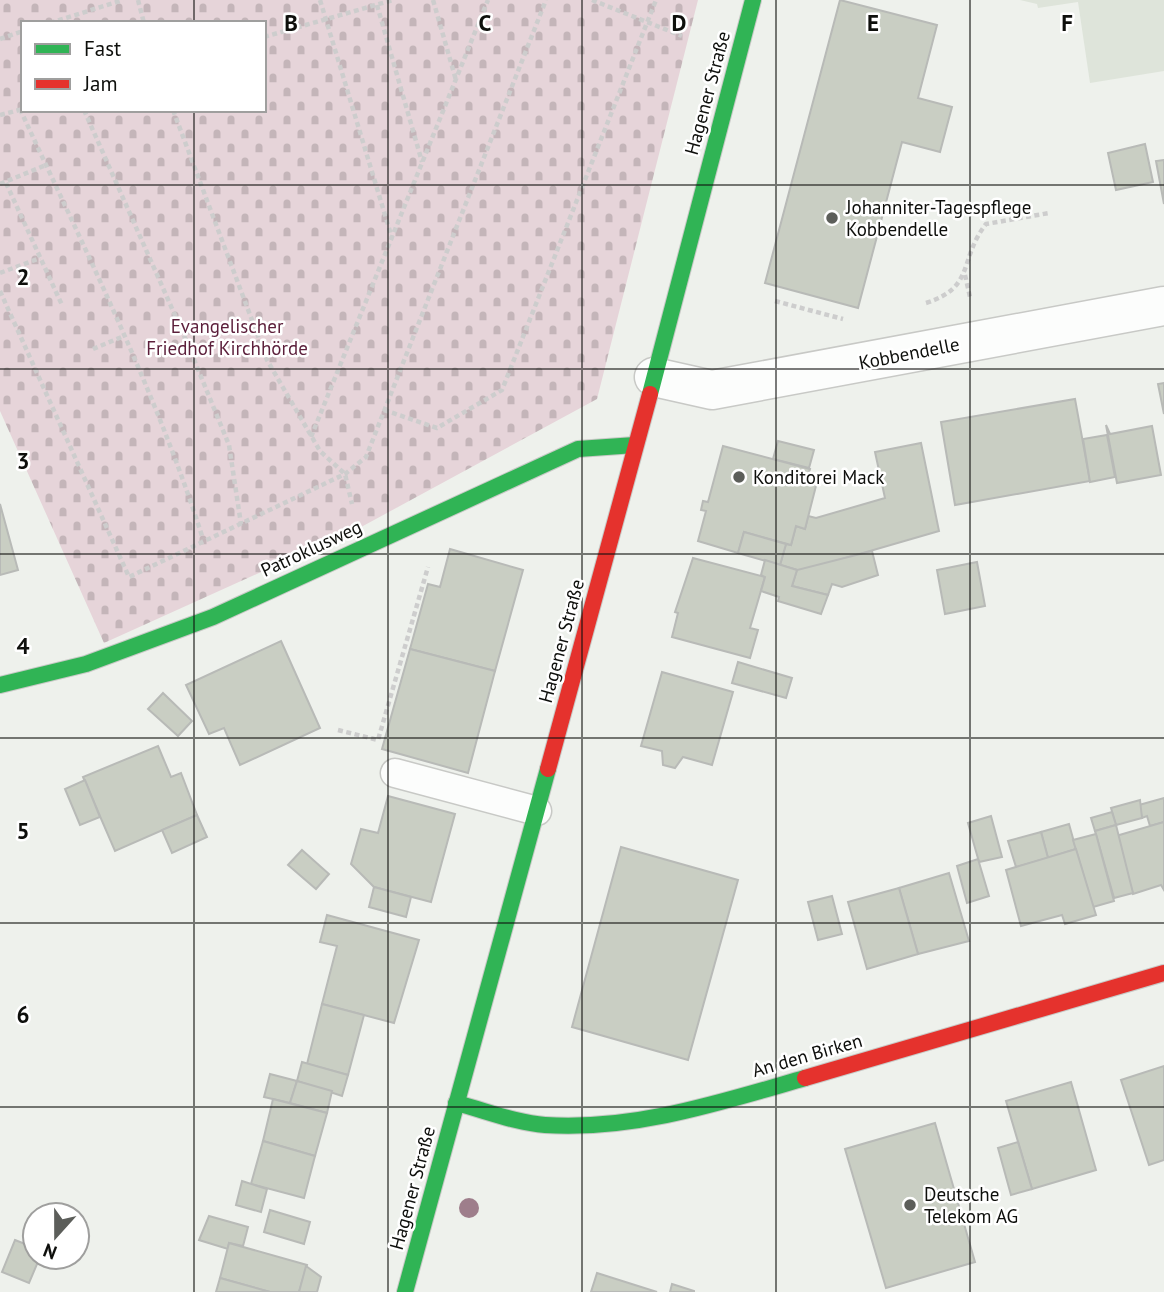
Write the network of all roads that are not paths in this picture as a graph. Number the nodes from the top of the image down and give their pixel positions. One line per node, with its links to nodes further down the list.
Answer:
1 (753, 0): 3 (street, Hagener Straße)
2 (1164, 306): 3 (street, Kobbendelle)
3 (654, 377): 4 (street, Hagener Straße)
4 (635, 445): 5 (street, Patroklusweg); 7 (street, Hagener Straße)
5 (0, 685)
6 (395, 773): 7 (lane)
7 (537, 811): 9 (street, Hagener Straße)
8 (1164, 973): 9 (street, An den Birken)
9 (456, 1103): 10 (street, Hagener Straße)
10 (405, 1292)

